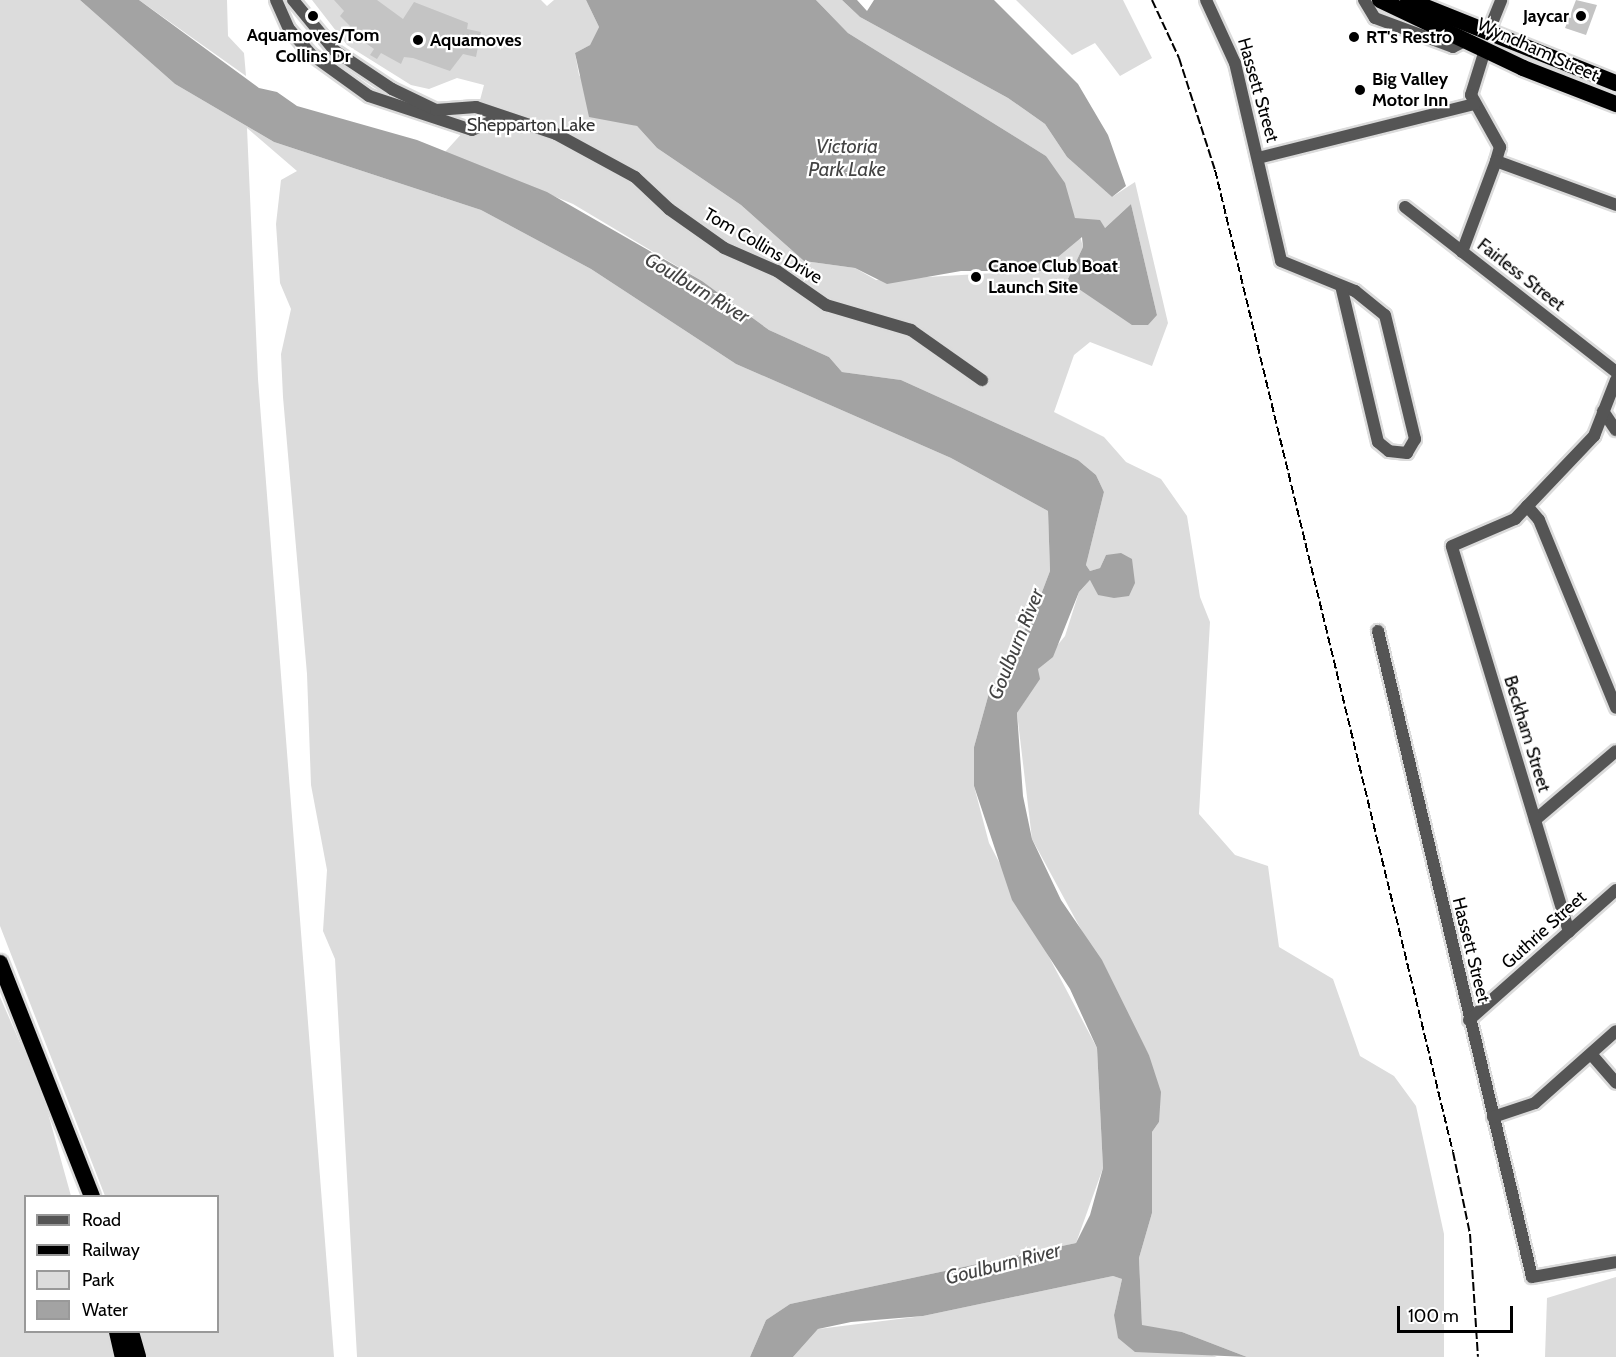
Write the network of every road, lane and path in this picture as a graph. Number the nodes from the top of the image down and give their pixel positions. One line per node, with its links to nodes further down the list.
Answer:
1 (276, 0): 18 (street)
2 (293, 0): 14 (street)
3 (1206, 0): 19 (street, Hassett Street)
4 (1364, 0): 8 (street)
5 (1380, 0): 7 (highway, Wyndham Street)
6 (1501, 0): 10 (street)
7 (1403, 4): 8 (street); 9 (highway, Wyndham Street); 10 (highway, Wyndham Street)
8 (1382, 21): 9 (street)
9 (1467, 40): 10 (highway, Wyndham Street)
10 (1487, 41): 11 (highway, Wyndham Street); 12 (street); 13 (highway, Wyndham Street)
11 (1616, 83)
12 (1473, 101): 19 (street); 20 (street)
13 (1616, 104)
14 (469, 108): 15 (street, Tom Collins Drive); 18 (street)
15 (483, 110): 16 (street, Tom Collins Drive); 17 (street)
16 (501, 117): 17 (street); 26 (street, Tom Collins Drive)
17 (486, 124): 18 (street)
18 (465, 126)
19 (1258, 158): 24 (street, Hassett Street)
20 (1496, 161): 21 (street); 23 (street)
21 (1616, 205)
22 (1405, 207): 23 (street, Fairless Street)
23 (1462, 252): 25 (street, Fairless Street)
24 (1341, 286): 24 (street)
25 (1616, 372)
26 (982, 380)
27 (1616, 380): 28 (street)
28 (1604, 411): 29 (street); 30 (street)
29 (1616, 430)
30 (1527, 506): 32 (street); 34 (street, Beckham Street)
31 (1378, 631): 38 (street, Hassett Street)
32 (1616, 708)
33 (1616, 751): 34 (street)
34 (1535, 820): 36 (street, Beckham Street)
35 (1616, 890): 36 (street, Guthrie Street)
36 (1569, 932): 38 (street, Guthrie Street)
37 (0, 963): 43 (highway)
38 (1469, 1020): 42 (street, Hassett Street)
39 (1616, 1031): 40 (street)
40 (1591, 1054): 41 (street); 42 (street)
41 (1616, 1083)
42 (1493, 1117): 44 (street, Hassett Street)
43 (91, 1195)
44 (1616, 1262)
45 (117, 1333): 47 (highway)
46 (131, 1333): 48 (highway)
47 (123, 1357)
48 (138, 1357)

